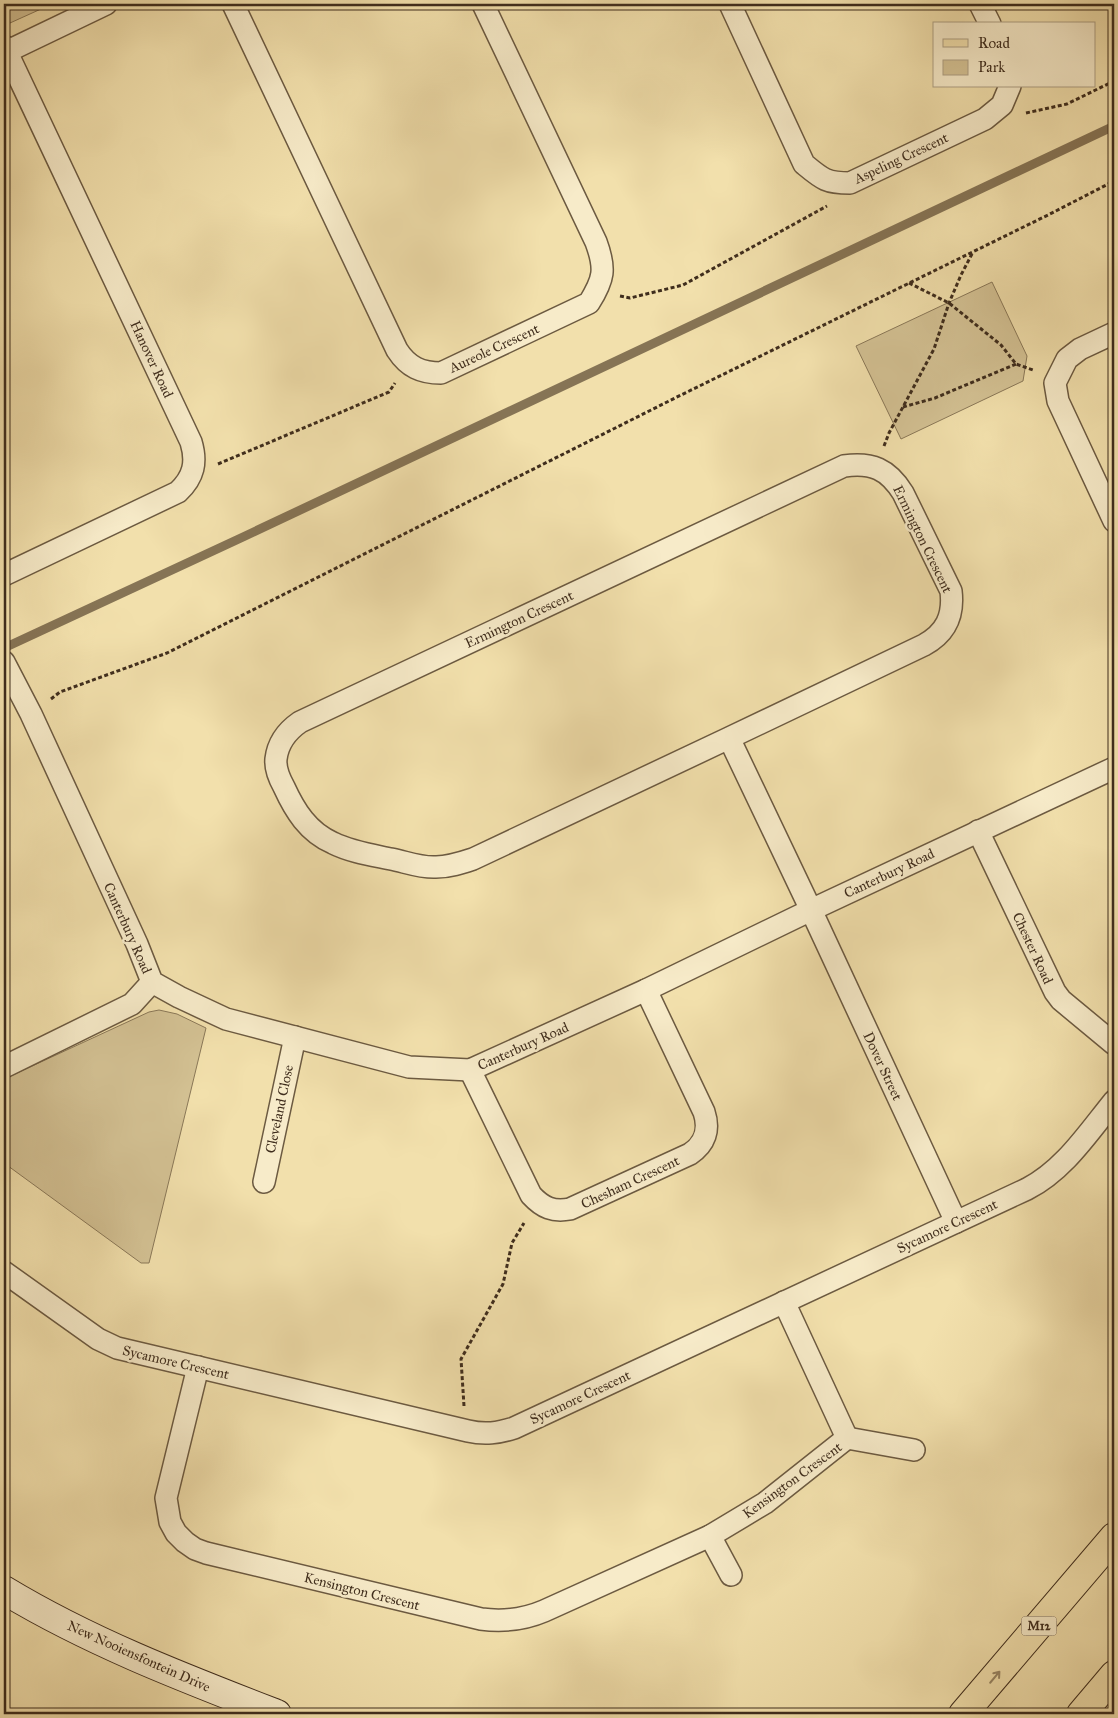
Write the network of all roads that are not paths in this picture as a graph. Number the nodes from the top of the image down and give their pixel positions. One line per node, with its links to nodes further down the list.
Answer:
1 (106, 4): 7 (street)
2 (233, 4): 3 (street, Aureole Crescent)
3 (483, 4)
4 (730, 4): 8 (street, Aspeling Crescent)
5 (980, 4): 6 (street)
6 (989, 22)
7 (5, 50): 11 (street, Hanover Road)
8 (1006, 96)
9 (1114, 333): 10 (street)
10 (1114, 521)
11 (4, 575)
12 (8, 672): 17 (street, Canterbury Road)
13 (728, 738): 13 (street, Ermington Crescent); 16 (street)
14 (1114, 768): 15 (street, Canterbury Road)
15 (978, 832): 16 (street, Canterbury Road); 20 (street, Chester Road)
16 (811, 910): 18 (street, Canterbury Road); 25 (street, Dover Street)
17 (152, 982): 19 (street, Canterbury Road); 21 (street)
18 (646, 990): 22 (street, Canterbury Road); 22 (street, Chesham Crescent)
19 (295, 1037): 22 (street, Canterbury Road); 24 (street, Cleveland Close)
20 (1114, 1044)
21 (4, 1067)
22 (470, 1070)
23 (1114, 1101): 25 (street, Sycamore Crescent)
24 (264, 1182)
25 (956, 1222): 27 (street, Sycamore Crescent)
26 (4, 1272): 28 (street, Sycamore Crescent)
27 (784, 1302): 28 (street, Sycamore Crescent); 29 (street, Kensington Crescent)
28 (198, 1367): 31 (street, Kensington Crescent)
29 (847, 1438): 30 (street, Kensington Crescent); 31 (street, Kensington Crescent)
30 (914, 1450)
31 (710, 1536): 33 (street)
32 (1114, 1537): 37 (main road, M12, one-way to 32)
33 (732, 1575)
34 (4, 1590): 36 (street, New Nooiensfontein Drive)
35 (1114, 1675): 38 (main road)
36 (277, 1714)
37 (963, 1714)
38 (1080, 1714)

